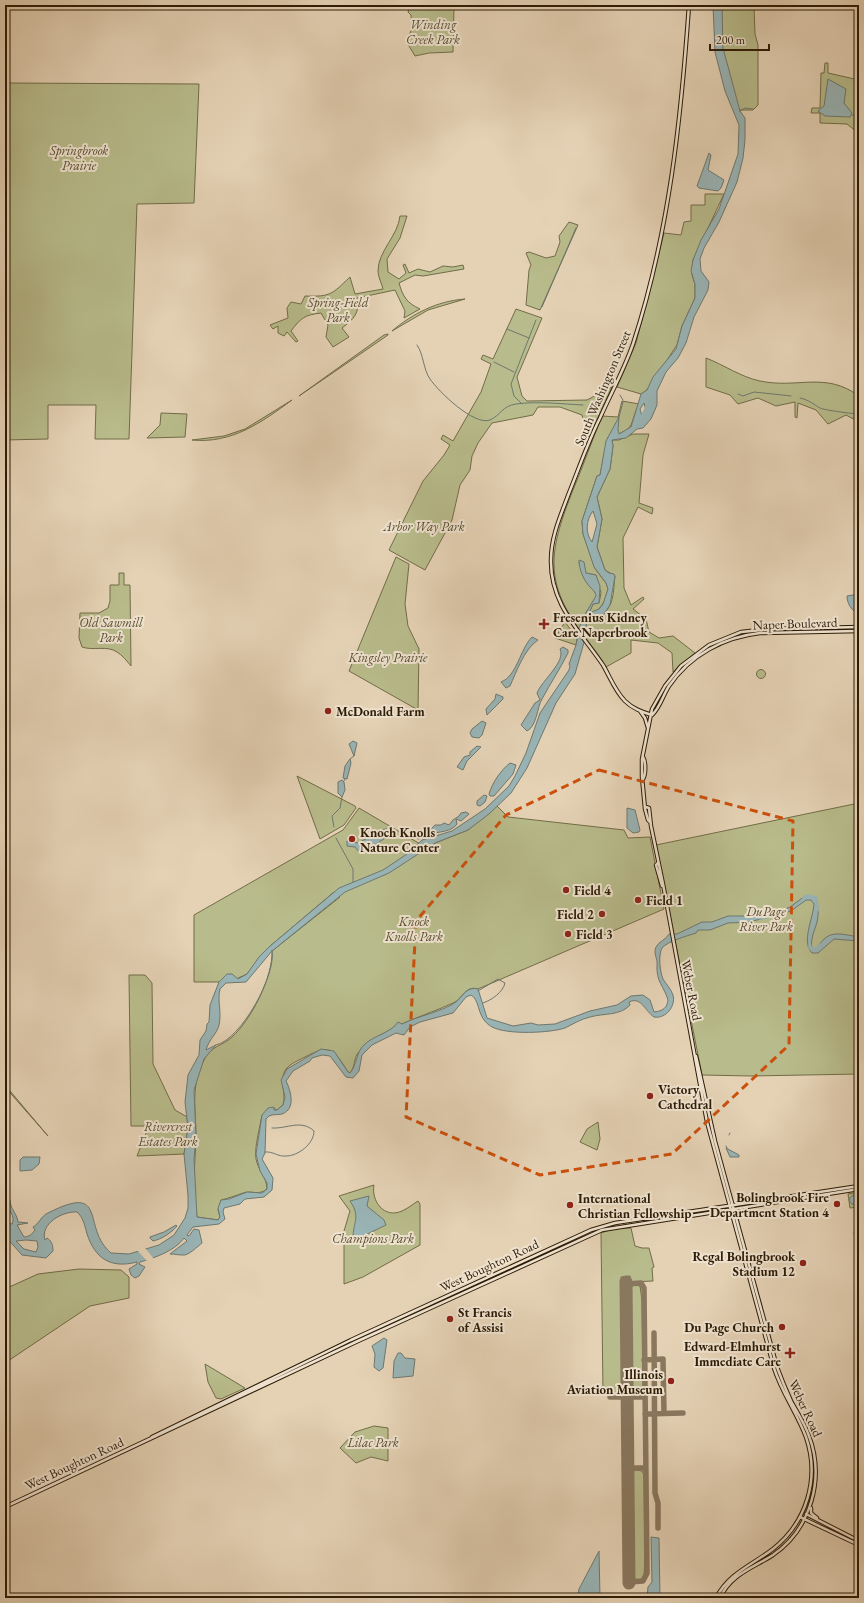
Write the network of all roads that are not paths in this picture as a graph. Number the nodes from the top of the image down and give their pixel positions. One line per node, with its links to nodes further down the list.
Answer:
1 (689, 5): 4 (main road, South Washington Street)
2 (859, 627): 5 (main road, Naper Boulevard)
3 (859, 631): 5 (main road, Naper Boulevard)
4 (638, 710): 5 (main road, South Washington Street); 6 (main road)
5 (652, 715): 6 (main road, Weber Road)
6 (648, 729): 7 (main road, Weber Road)
7 (694, 1052): 10 (main road, Weber Road); 11 (main road, Weber Road)
8 (859, 1186): 11 (main road, West Boughton Road)
9 (859, 1189): 12 (main road, West Boughton Road)
10 (728, 1204): 11 (main road, West Boughton Road); 13 (main road, Weber Road); 16 (main road, West Boughton Road)
11 (732, 1204): 12 (main road, Weber Road)
12 (734, 1208): 13 (main road, West Boughton Road); 15 (main road, Weber Road)
13 (729, 1209): 14 (main road, Weber Road); 16 (main road, West Boughton Road)
14 (741, 1248): 15 (main road); 19 (main road, Weber Road)
15 (748, 1260): 17 (main road, Weber Road)
16 (152, 1437): 18 (main road, West Boughton Road)
17 (811, 1505): 20 (main road, Weber Road); 23 (main road)
18 (5, 1507)
19 (803, 1512): 20 (main road); 21 (main road, Weber Road)
20 (807, 1514): 22 (main road, Weber Road); 23 (main road)
21 (800, 1517): 22 (main road); 26 (main road, Weber Road)
22 (804, 1519): 25 (main road); 27 (main road, Weber Road)
23 (821, 1521): 24 (main road)
24 (859, 1541)
25 (859, 1545)
26 (716, 1598)
27 (720, 1598)

